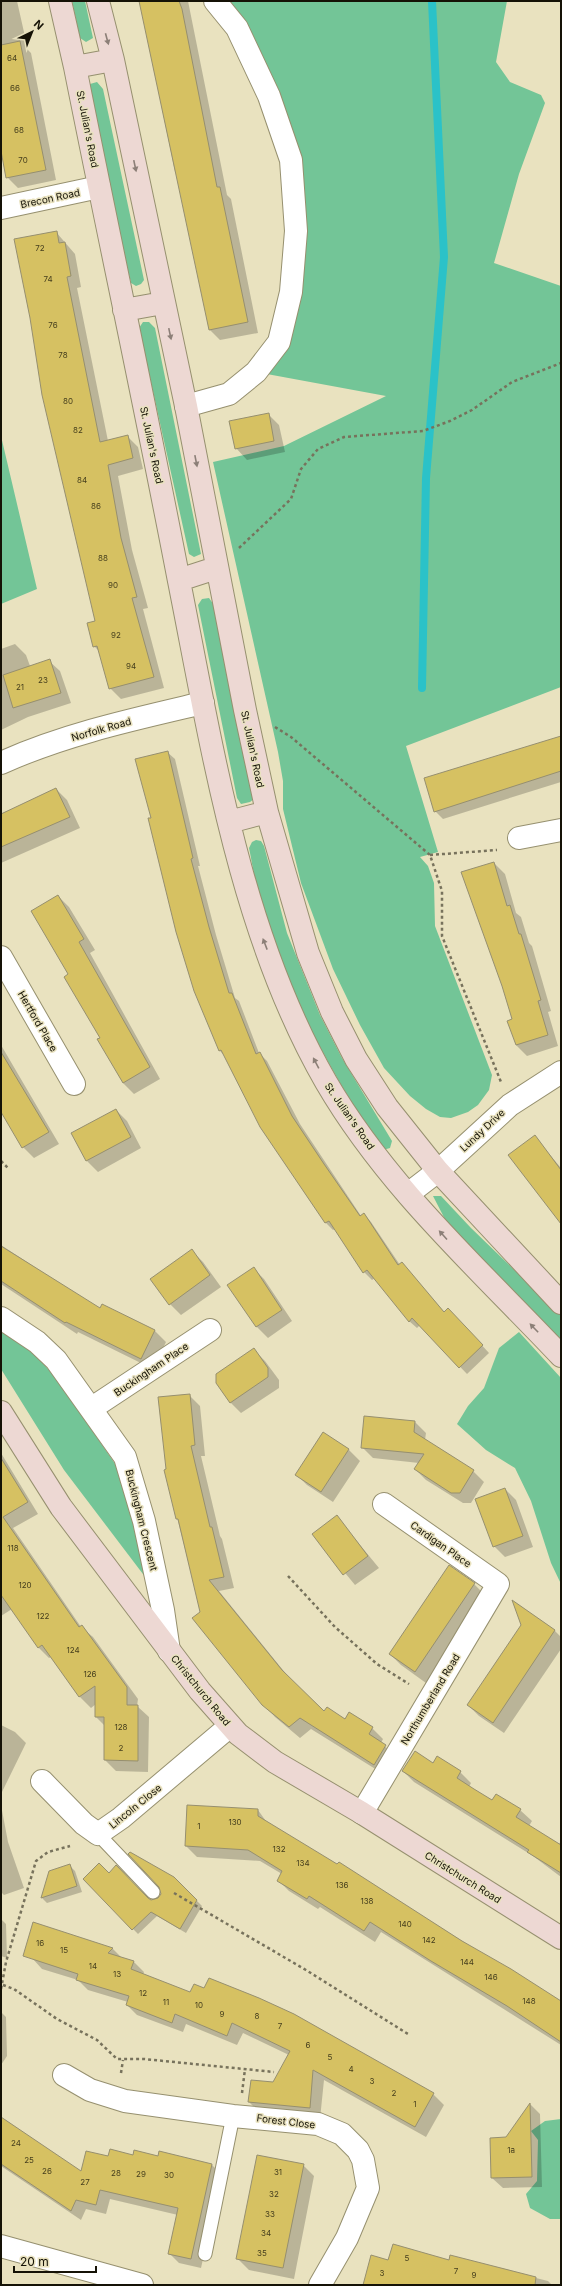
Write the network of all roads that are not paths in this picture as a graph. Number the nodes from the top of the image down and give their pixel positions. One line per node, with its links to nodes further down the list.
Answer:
1 (60, 1): 5 (street, St. Julian's Road)
2 (98, 1): 4 (street, St. Julian's Road, one-way to 4)
3 (216, 1): 10 (street)
4 (113, 60): 5 (street); 8 (street, St. Julian's Road, one-way to 8)
5 (76, 66): 6 (street, St. Julian's Road)
6 (99, 187): 7 (street, Brecon Road); 9 (street, St. Julian's Road)
7 (1, 208)
8 (163, 302): 9 (street); 10 (street, St. Julian's Road, one-way to 10)
9 (124, 310): 12 (street, St. Julian's Road)
10 (186, 406): 11 (street, St. Julian's Road, one-way to 11)
11 (216, 568): 12 (street); 15 (street, St. Julian's Road)
12 (179, 580): 13 (street, St. Julian's Road)
13 (203, 704): 14 (street, Norfolk Road); 16 (street, St. Julian's Road)
14 (1, 763)
15 (267, 812): 16 (street); 22 (street, St. Julian's Road)
16 (229, 822): 23 (street, St. Julian's Road, one-way to 16)
17 (561, 830): 18 (street)
18 (519, 838)
19 (1, 957): 21 (street, Hertford Place)
20 (561, 1072): 22 (street, Lundy Drive)
21 (74, 1084)
22 (438, 1171): 23 (street, Lundy Drive); 24 (street, St. Julian's Road)
23 (408, 1194): 27 (street, St. Julian's Road, one-way to 23)
24 (561, 1303)
25 (1, 1318): 28 (street, Buckingham Crescent)
26 (210, 1330): 28 (street, Buckingham Place)
27 (561, 1356)
28 (92, 1408): 32 (street, Buckingham Crescent)
29 (1, 1412): 32 (street, Christchurch Road)
30 (384, 1504): 31 (street, Cardigan Place)
31 (498, 1584): 35 (street, Northumberland Road)
32 (169, 1652): 33 (street, Christchurch Road)
33 (230, 1726): 35 (street, Christchurch Road); 36 (street, Lincoln Close)
34 (42, 1781): 36 (street)
35 (362, 1813): 38 (street, Christchurch Road)
36 (98, 1834): 37 (lane)
37 (153, 1892)
38 (561, 1938)
39 (64, 2075): 40 (street, Forest Close)
40 (233, 2116): 42 (lane); 44 (street, Forest Close)
41 (1, 2246): 43 (street)
42 (205, 2254)
43 (142, 2285)
44 (320, 2285)

